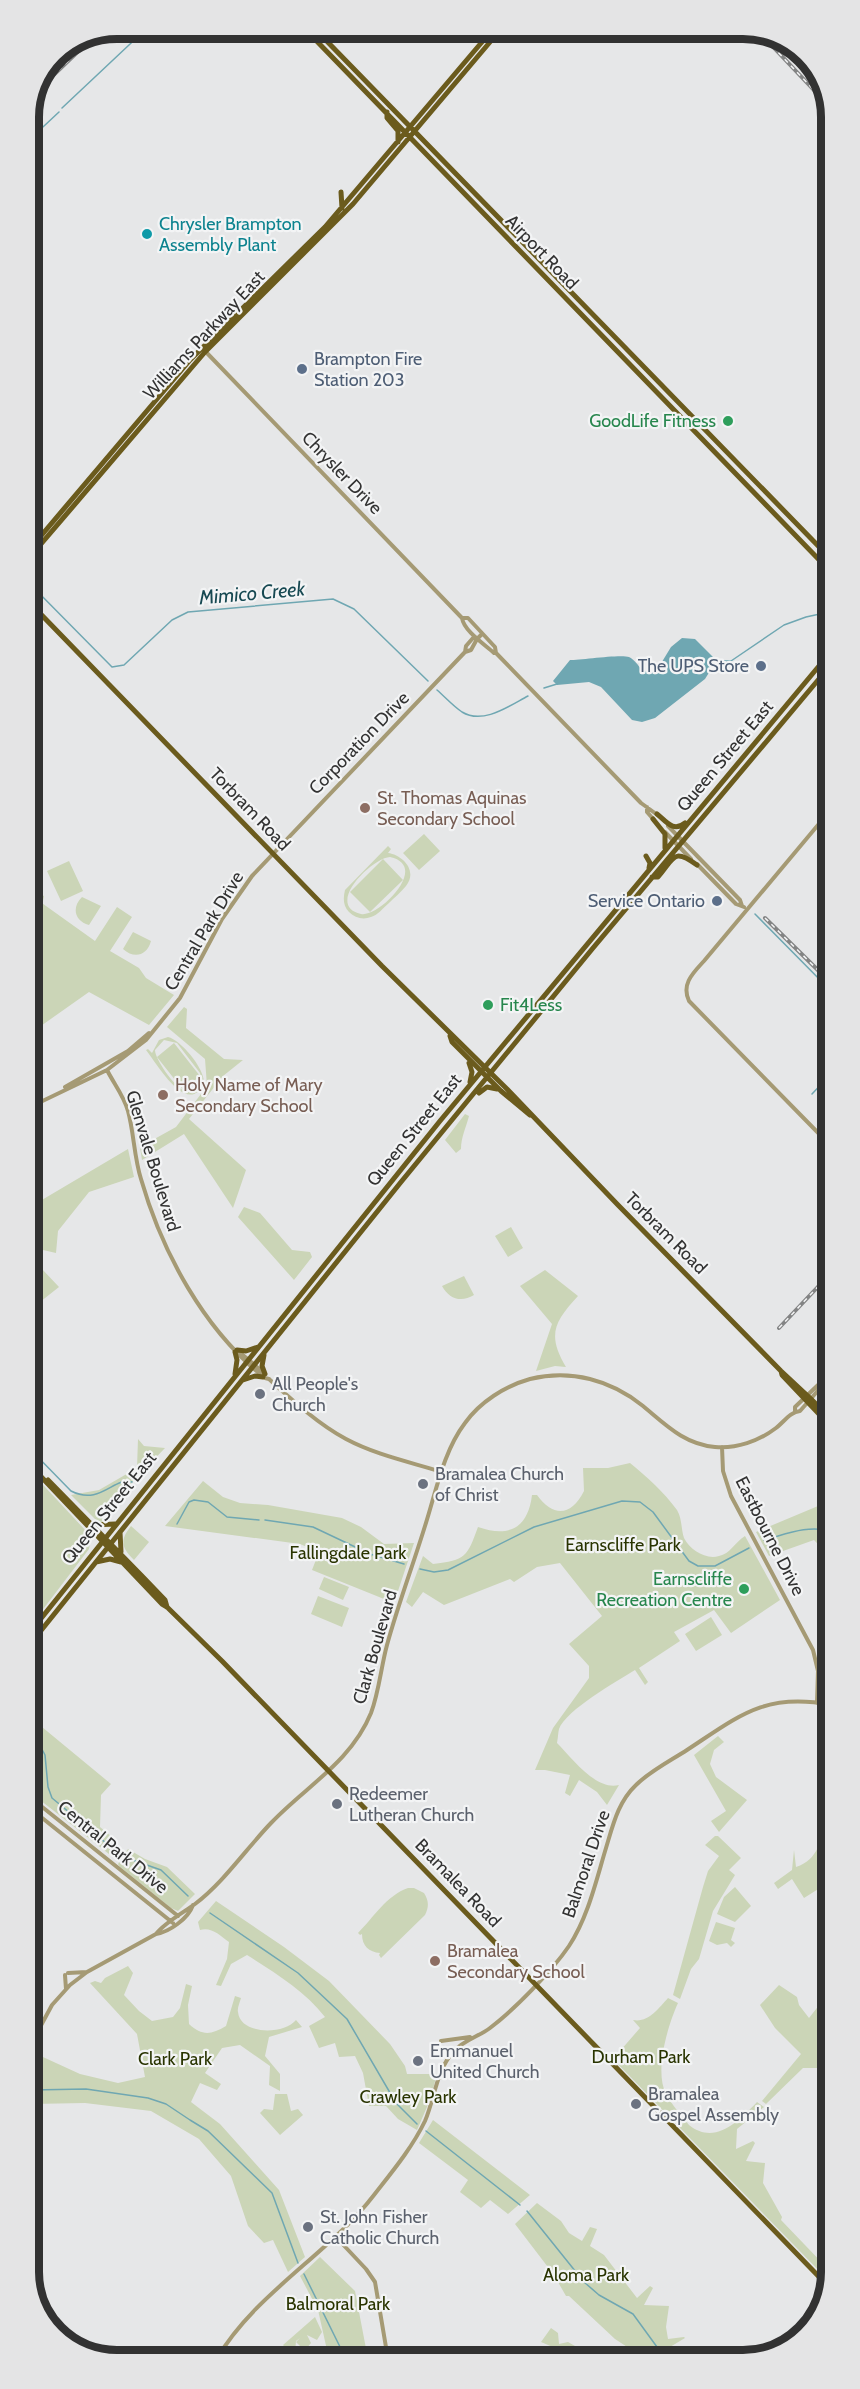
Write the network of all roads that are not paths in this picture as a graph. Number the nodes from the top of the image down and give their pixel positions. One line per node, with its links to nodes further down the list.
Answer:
1 (316, 39): 5 (main road, Airport Road)
2 (326, 39): 6 (main road, Airport Road)
3 (485, 39): 7 (main road, Williams Parkway East)
4 (492, 39): 7 (main road, Williams Parkway East)
5 (387, 112): 9 (main road, Airport Road); 10 (main road)
6 (401, 116): 7 (main road); 8 (main road, Airport Road)
7 (422, 118): 8 (main road, Williams Parkway East); 11 (main road)
8 (413, 129): 9 (main road, Williams Parkway East); 11 (main road, Airport Road)
9 (409, 135): 10 (main road, Williams Parkway East); 12 (main road, Airport Road)
10 (398, 148): 12 (main road); 14 (main road, Williams Parkway East); 15 (main road, Williams Parkway East)
11 (432, 148): 16 (main road, Airport Road)
12 (424, 151): 17 (main road, Airport Road)
13 (340, 192): 14 (main road)
14 (342, 208): 15 (main road, Williams Parkway East)
15 (203, 350): 18 (main road, Williams Parkway East); 19 (main road, Williams Parkway East); 23 (street, Chrysler Drive)
16 (766, 489): 17 (main road); 20 (main road, Airport Road)
17 (758, 495): 21 (main road, Airport Road)
18 (39, 539)
19 (39, 546)
20 (821, 548)
21 (821, 562)
22 (39, 612): 34 (main road, Torbram Road)
23 (462, 618): 24 (street, Chrysler Drive); 25 (street, Chrysler Drive)
24 (482, 634): 25 (street, Corporation Drive); 26 (street, Chrysler Drive)
25 (478, 638): 26 (street, Chrysler Drive); 34 (street, Corporation Drive)
26 (496, 653): 30 (street, Chrysler Drive)
27 (821, 664): 29 (main road, Queen Street East)
28 (821, 677): 33 (main road, Queen Street East)
29 (696, 813): 30 (main road); 32 (main road, Queen Street East)
30 (655, 816): 32 (street, Chrysler Drive); 35 (main road)
31 (821, 821): 39 (street)
32 (675, 838): 33 (street, Chrysler Drive); 35 (main road, Queen Street East)
33 (681, 843): 36 (street); 38 (main road, Queen Street East); 39 (street)
34 (273, 853): 40 (street, Central Park Drive); 41 (main road, Torbram Road)
35 (657, 860): 37 (main road, Queen Street East); 37 (main road)
36 (697, 865): 38 (main road); 39 (street)
37 (649, 870): 42 (main road, Queen Street East)
38 (652, 877): 45 (main road, Queen Street East)
39 (744, 908): 56 (street)
40 (159, 1025): 47 (street, Central Park Drive); 50 (street, Central Park Drive)
41 (450, 1036): 43 (main road, Torbram Road); 44 (main road, Torbram Road)
42 (506, 1042): 44 (main road); 46 (main road, Queen Street East)
43 (455, 1045): 46 (main road, Torbram Road); 49 (main road)
44 (468, 1050): 46 (main road, Torbram Road)
45 (508, 1052): 48 (main road, Queen Street East); 53 (main road)
46 (483, 1069): 48 (main road, Torbram Road); 49 (main road, Queen Street East)
47 (107, 1070): 50 (street, Central Park Drive); 58 (street, Glenvale Boulevard)
48 (490, 1076): 51 (main road, Torbram Road); 53 (main road, Torbram Road); 54 (main road, Queen Street East)
49 (464, 1093): 57 (main road, Queen Street East)
50 (51, 1096): 52 (street, Central Park Drive)
51 (510, 1099): 54 (main road); 55 (main road, Torbram Road)
52 (39, 1102)
53 (520, 1102): 55 (main road, Torbram Road)
54 (461, 1110): 59 (main road, Queen Street East)
55 (530, 1115): 66 (main road, Torbram Road)
56 (821, 1136)
57 (259, 1346): 58 (main road); 60 (main road, Queen Street East)
58 (235, 1351): 60 (street, Glenvale Boulevard); 63 (main road)
59 (265, 1351): 61 (main road, Queen Street East); 62 (main road)
60 (247, 1361): 61 (street, Glenvale Boulevard); 63 (main road, Queen Street East)
61 (253, 1366): 62 (street, Glenvale Boulevard); 64 (main road, Queen Street East)
62 (265, 1376): 64 (main road); 69 (street, Glenvale Boulevard)
63 (234, 1378): 71 (main road, Queen Street East)
64 (242, 1380): 73 (main road, Queen Street East)
65 (821, 1389): 66 (street, Clark Boulevard)
66 (808, 1399): 67 (main road, Torbram Road); 68 (street, Clark Boulevard)
67 (821, 1409)
68 (722, 1447): 69 (street, Clark Boulevard); 83 (street, Eastbourne Drive)
69 (442, 1472): 85 (street, Clark Boulevard)
70 (39, 1473): 72 (main road, Bramalea Road)
71 (115, 1524): 72 (main road); 74 (main road, Queen Street East)
72 (92, 1528): 74 (main road, Bramalea Road); 76 (main road)
73 (120, 1532): 75 (main road, Queen Street East); 77 (main road)
74 (103, 1539): 75 (main road, Bramalea Road); 76 (main road, Queen Street East)
75 (109, 1546): 77 (main road, Bramalea Road); 78 (main road, Queen Street East); 79 (main road, Bramalea Road)
76 (92, 1553): 81 (main road, Queen Street East)
77 (121, 1554): 80 (main road, Bramalea Road)
78 (96, 1562): 79 (main road); 82 (main road, Queen Street East)
79 (122, 1563): 80 (main road, Bramalea Road)
80 (167, 1607): 85 (main road, Bramalea Road)
81 (39, 1621)
82 (39, 1633)
83 (817, 1703): 84 (street, Balmoral Drive); 95 (street, Balmoral Drive)
84 (821, 1704)
85 (328, 1771): 88 (street, Clark Boulevard); 95 (main road, Bramalea Road)
86 (39, 1806): 90 (street, Central Park Drive)
87 (39, 1815): 89 (street, Central Park Drive)
88 (193, 1905): 90 (street, Clark Boulevard); 91 (street, Clark Boulevard)
89 (160, 1912): 91 (street, Central Park Drive); 92 (street)
90 (178, 1916): 91 (street, Clark Boulevard)
91 (174, 1923): 92 (street, Clark Boulevard); 93 (street, Clark Boulevard)
92 (162, 1928): 93 (street, Clark Boulevard)
93 (156, 1934): 94 (street, Clark Boulevard)
94 (87, 1972): 96 (street, Clark Boulevard); 96 (street)
95 (535, 1984): 98 (street, Balmoral Drive); 101 (main road, Bramalea Road)
96 (66, 1989): 97 (street, Clark Boulevard)
97 (39, 2027)
98 (477, 2036): 99 (street); 100 (street, Balmoral Drive)
99 (441, 2041)
100 (335, 2236): 102 (street, Balmoral Drive); 103 (street)
101 (820, 2278)
102 (222, 2350)
103 (386, 2350)

